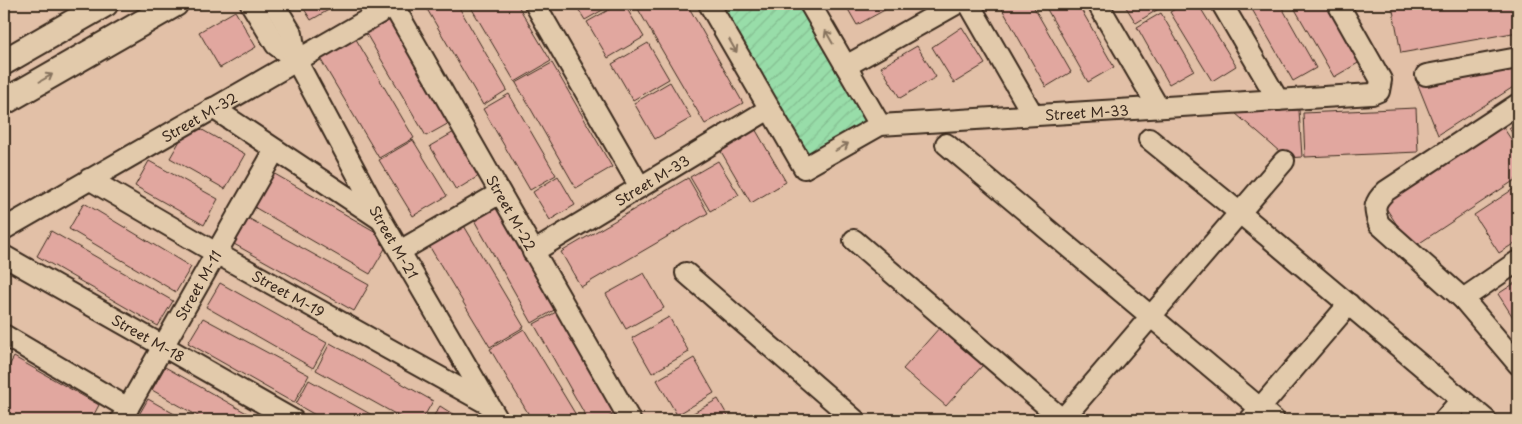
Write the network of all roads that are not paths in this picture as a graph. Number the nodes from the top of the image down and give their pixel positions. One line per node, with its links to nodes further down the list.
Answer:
1 (105, 4): 16 (street)
2 (175, 4): 20 (street, one-way to 2)
3 (252, 4): 15 (street)
4 (274, 4): 15 (street)
5 (394, 4): 15 (street, Street M-32); 33 (street, Street M-22)
6 (535, 4): 32 (street)
7 (709, 4): 24 (street, one-way to 24)
8 (810, 4): 17 (street, one-way to 8)
9 (956, 4): 17 (street)
10 (968, 4): 25 (street)
11 (1098, 4): 22 (street)
12 (1222, 4): 19 (street)
13 (1338, 4): 19 (street, Street M-33)
14 (1518, 58): 18 (street)
15 (296, 60): 23 (street, Street M-32); 35 (street, Street M-21)
16 (4, 62)
17 (846, 66): 26 (street)
18 (1426, 75)
19 (1278, 100): 22 (street, Street M-33)
20 (4, 102)
21 (1518, 104): 44 (street)
22 (1158, 107): 25 (street, Street M-33)
23 (213, 108): 29 (street); 31 (street, Street M-32)
24 (769, 109): 26 (street, Street M-33, one-way to 26); 32 (street, Street M-33)
25 (1033, 115): 26 (street, Street M-33)
26 (880, 125)
27 (1150, 139): 34 (street)
28 (946, 144): 46 (street)
29 (276, 150): 35 (street); 40 (street, Street M-11)
30 (1284, 161): 34 (street)
31 (89, 179): 36 (street, Street M-32); 40 (street, Street M-19)
32 (640, 187): 39 (street, Street M-33)
33 (500, 193): 38 (street); 39 (street, Street M-22)
34 (1240, 212): 45 (street); 46 (street)
35 (382, 221): 38 (street, Street M-21)
36 (4, 228)
37 (854, 240): 57 (street)
38 (400, 251): 51 (street, Street M-21)
39 (533, 252): 55 (street, Street M-22)
40 (216, 253): 48 (street, Street M-11); 51 (street, Street M-19)
41 (4, 256): 48 (street, Street M-18)
42 (1518, 261): 44 (street)
43 (686, 274): 56 (street)
44 (1463, 299): 49 (street)
45 (1349, 304): 50 (street); 53 (street)
46 (1151, 317): 53 (street); 57 (street)
47 (4, 335): 52 (street)
48 (163, 346): 52 (street, Street M-11); 54 (street, Street M-18)
49 (1518, 364)
50 (1461, 400): 58 (street); 59 (street)
51 (494, 412)
52 (124, 414)
53 (1261, 416)
54 (293, 420)
55 (630, 420)
56 (855, 420)
57 (1063, 420)
58 (1444, 420)
59 (1486, 420)

